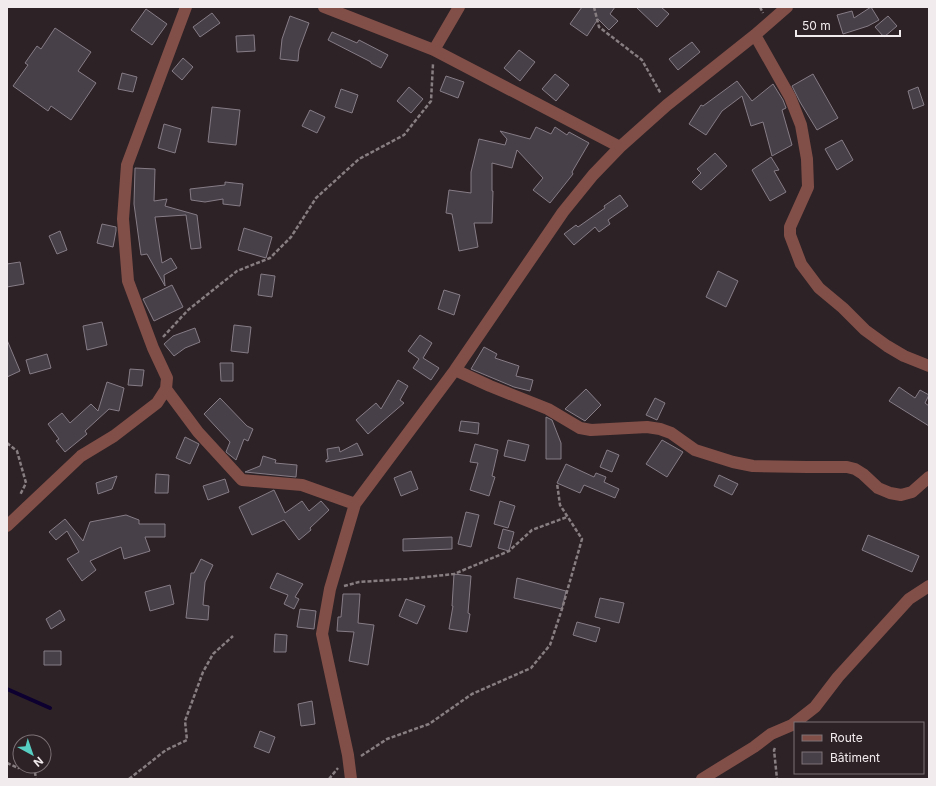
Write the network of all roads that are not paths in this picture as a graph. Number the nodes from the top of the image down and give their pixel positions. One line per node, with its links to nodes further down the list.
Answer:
1 (186, 7): 10 (street)
2 (324, 7): 6 (street)
3 (459, 7): 6 (street)
4 (787, 7): 5 (street)
5 (755, 35): 7 (street); 8 (street)
6 (434, 50): 7 (street)
7 (620, 147): 9 (street)
8 (929, 366)
9 (455, 370): 11 (street); 12 (street)
10 (166, 389): 12 (street); 13 (street)
11 (929, 477)
12 (355, 504): 17 (street)
13 (7, 526)
14 (929, 586): 15 (street)
15 (796, 722)
16 (794, 723): 18 (street)
17 (351, 779)
18 (702, 779)

